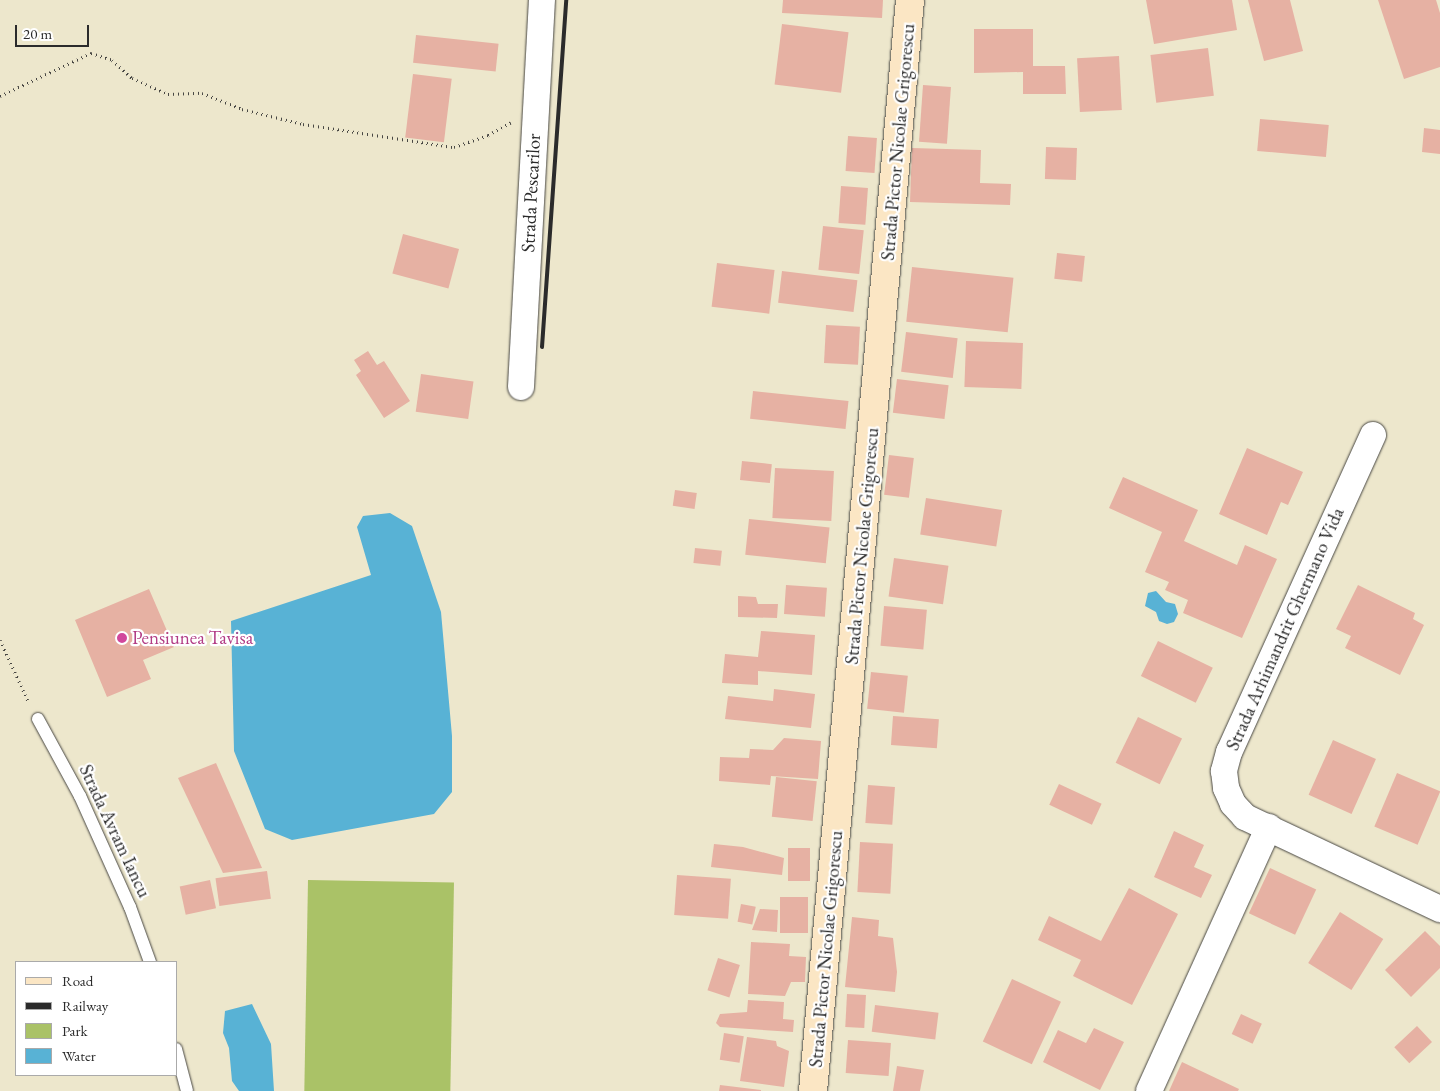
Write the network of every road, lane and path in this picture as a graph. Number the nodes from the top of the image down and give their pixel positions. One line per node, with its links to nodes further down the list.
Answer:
1 (542, 0): 4 (street, Strada Pescarilor)
2 (910, 0): 14 (main road, Strada Pictor Nicolae Grigorescu)
3 (0, 96): 4 (path)
4 (535, 109): 5 (street, Strada Pescarilor)
5 (521, 387)
6 (1373, 436): 9 (street, Strada Arhimandrit Ghermano Vida)
7 (0, 640): 8 (path)
8 (38, 719): 11 (lane, Strada Avram Iancu)
9 (1269, 827): 10 (street, Strada Arhimandrit Ghermano Vida); 15 (street)
10 (1440, 909)
11 (150, 961)
12 (178, 1057): 13 (lane)
13 (186, 1091)
14 (813, 1091)
15 (1149, 1091)

